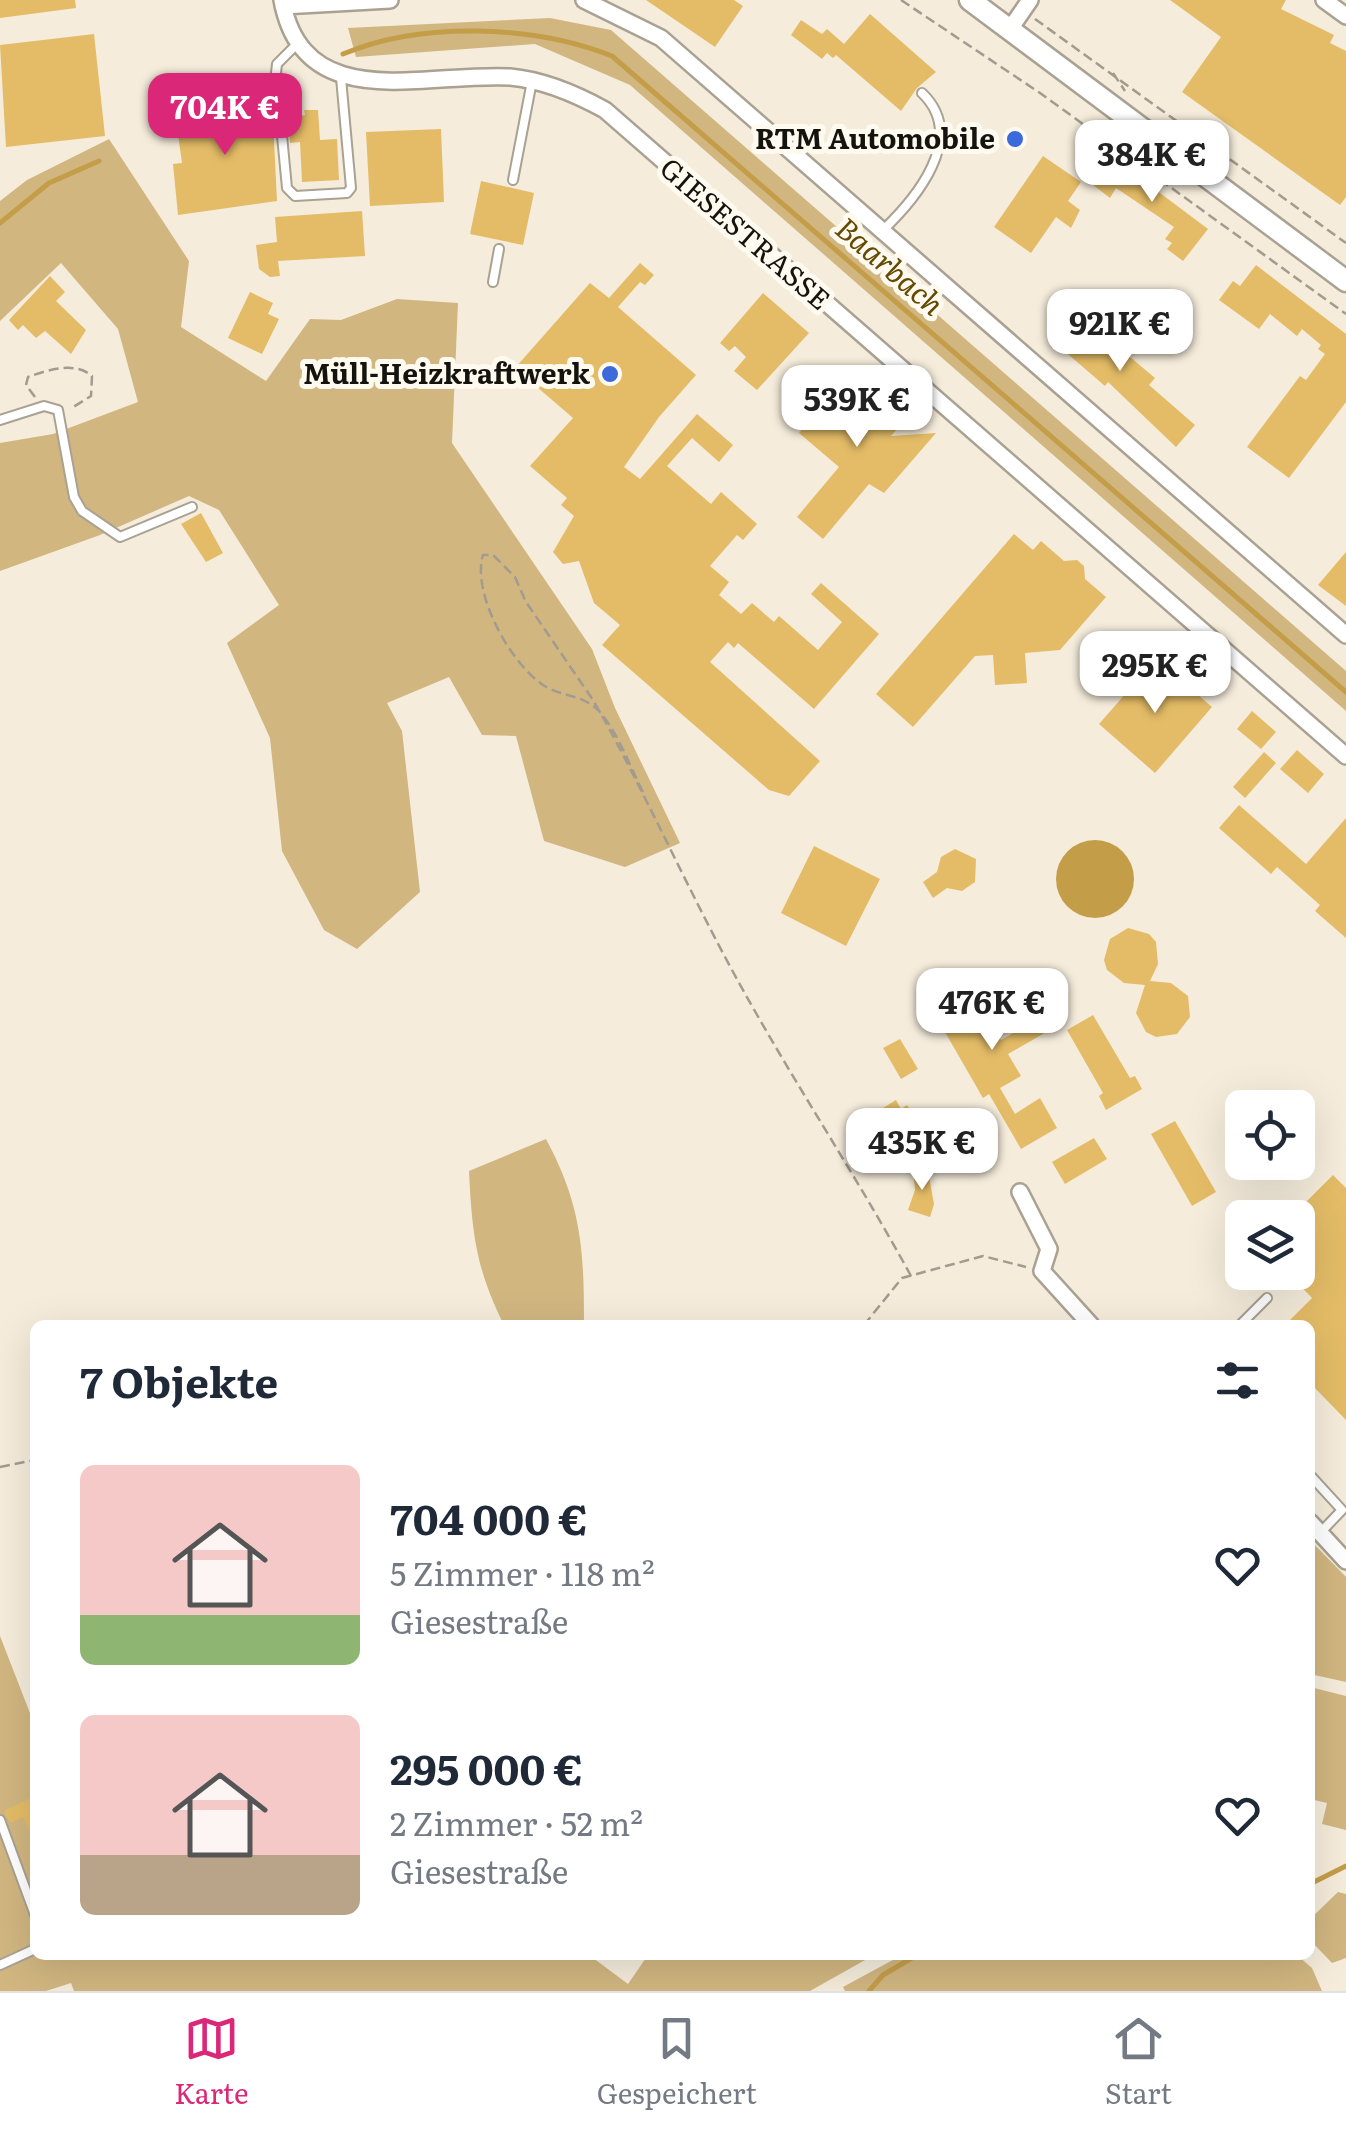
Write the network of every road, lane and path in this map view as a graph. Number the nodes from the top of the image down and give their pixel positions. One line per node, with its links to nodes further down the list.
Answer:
1 (390, 0): 6 (street)
2 (584, 0): 15 (street)
3 (901, 0): 20 (path)
4 (970, 0): 9 (main road)
5 (1324, 0): 8 (street)
6 (282, 3): 10 (street)
7 (1026, 5): 9 (street); 16 (path)
8 (1346, 16)
9 (1010, 29): 19 (main road)
10 (298, 44): 11 (street); 11 (lane)
11 (341, 78): 12 (street, GIESESTRASSE)
12 (532, 81): 14 (lane); 27 (street, GIESESTRASSE)
13 (922, 92): 15 (lane)
14 (513, 180)
15 (881, 232): 25 (street)
16 (1346, 243)
17 (499, 249): 18 (lane)
18 (493, 282)
19 (1346, 282)
20 (1346, 314)
21 (44, 406): 22 (lane); 22 (path); 23 (lane)
22 (58, 410): 24 (lane)
23 (0, 420)
24 (192, 507)
25 (1346, 635)
26 (599, 711): 26 (path); 30 (path)
27 (1346, 756)
28 (1020, 1192): 29 (street)
29 (1042, 1271): 30 (path); 33 (street)
30 (911, 1276): 32 (path)
31 (1268, 1298): 34 (lane)
32 (868, 1320)
33 (1086, 1320)
34 (1245, 1320)
35 (30, 1461): 36 (path)
36 (0, 1467)
37 (1315, 1481): 38 (lane)
38 (1315, 1528): 39 (street)
39 (1346, 1561)
40 (0, 1820): 41 (lane)
41 (30, 1901)
42 (30, 1951): 43 (lane)
43 (0, 1964)

